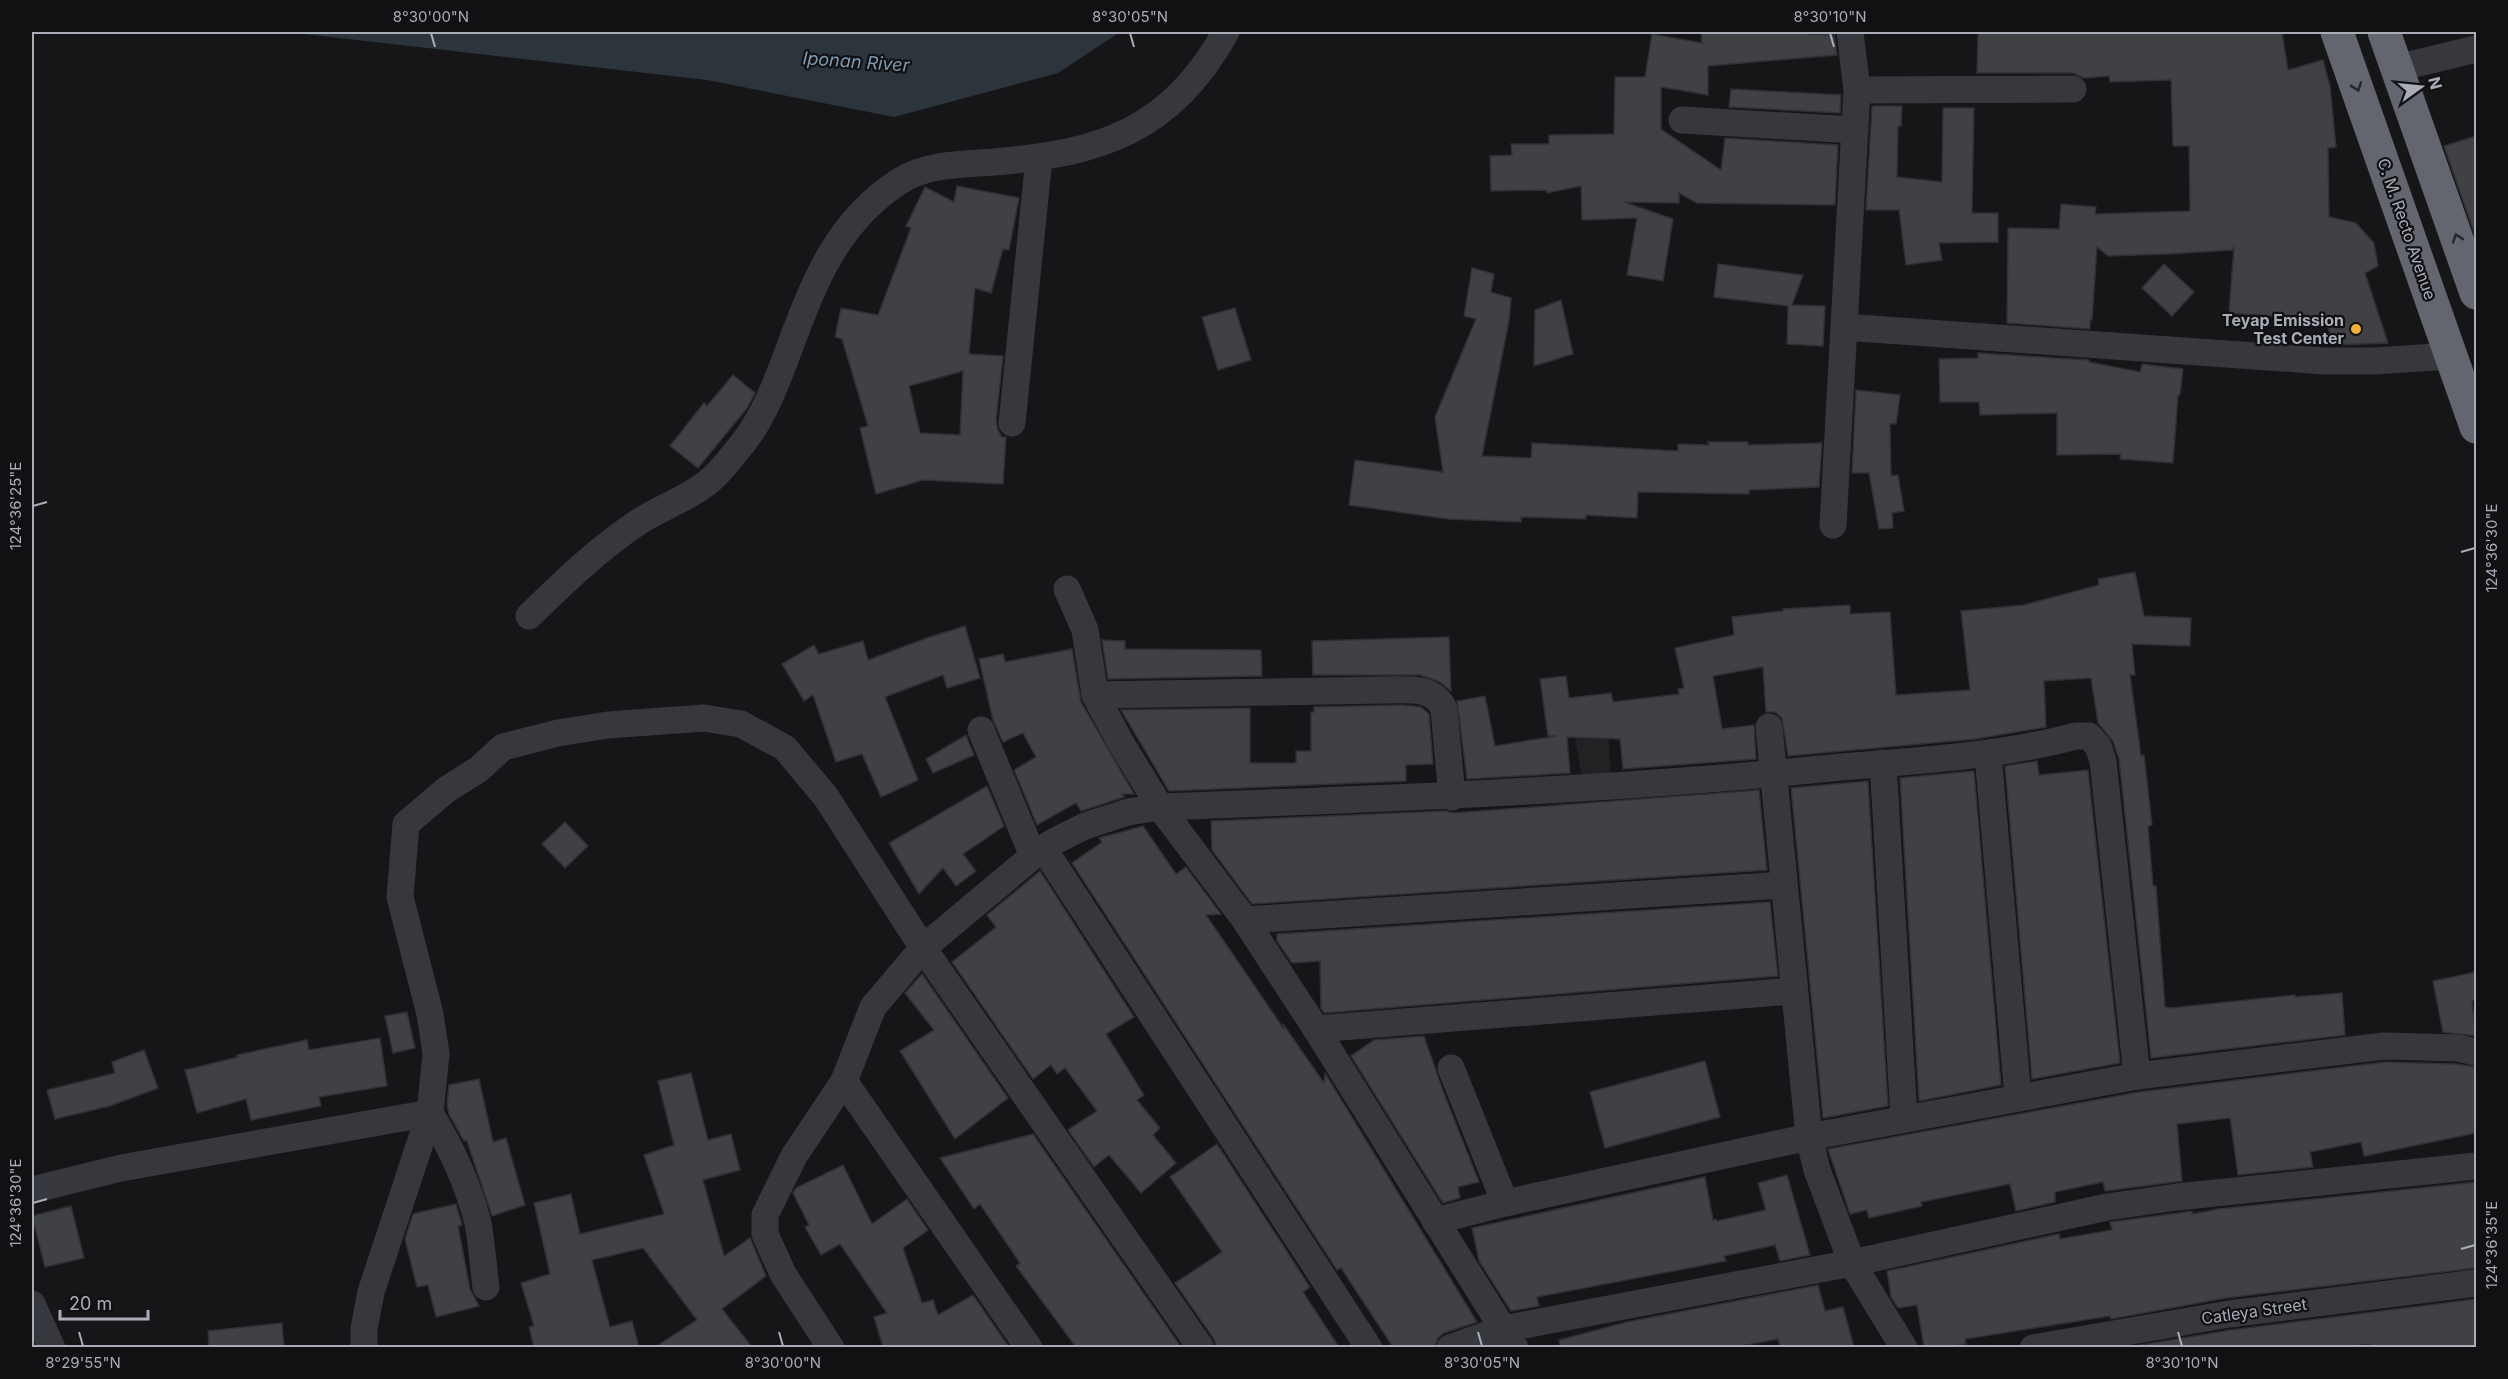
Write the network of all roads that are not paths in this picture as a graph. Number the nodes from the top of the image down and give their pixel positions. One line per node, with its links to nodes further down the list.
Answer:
1 (1226, 32): 11 (street)
2 (1850, 32): 8 (street)
3 (2337, 32): 14 (highway, C. M. Recto Avenue, one-way to 14)
4 (2384, 32): 6 (highway)
5 (2476, 50): 6 (street)
6 (2397, 68): 12 (highway, one-way to 6)
7 (2073, 89): 8 (street)
8 (1857, 90): 10 (street)
9 (1682, 120): 10 (street)
10 (1855, 130): 13 (street)
11 (1040, 158): 15 (street); 19 (street)
12 (2476, 293)
13 (1844, 327): 14 (street); 17 (street)
14 (2451, 356): 16 (highway, C. M. Recto Avenue)
15 (1012, 423)
16 (2476, 427)
17 (1833, 525)
18 (1067, 589): 20 (street)
19 (529, 616)
20 (1095, 695): 26 (street); 27 (street)
21 (1769, 727): 25 (street)
22 (981, 729): 28 (street)
23 (1988, 754): 24 (street); 36 (street); 38 (street)
24 (1882, 763): 25 (street); 40 (street)
25 (1774, 773): 26 (street); 29 (street)
26 (1452, 797): 27 (street)
27 (1160, 807): 28 (street); 30 (street)
28 (1039, 853): 31 (street); 56 (street)
29 (1783, 885): 30 (street); 32 (street)
30 (1245, 920): 33 (street)
31 (923, 948): 37 (street); 39 (street); 55 (street)
32 (1793, 991): 33 (street); 41 (street)
33 (1316, 1029): 45 (street)
34 (2476, 1052): 36 (street)
35 (1451, 1068): 44 (street)
36 (2137, 1076): 38 (street)
37 (844, 1081): 53 (street); 54 (street)
38 (2018, 1097): 40 (street)
39 (430, 1113): 43 (street); 48 (street); 52 (street)
40 (1904, 1118): 41 (street)
41 (1809, 1137): 44 (street); 46 (street)
42 (2476, 1166): 46 (street)
43 (32, 1190)
44 (1505, 1203): 45 (street)
45 (1435, 1221): 50 (street)
46 (1852, 1263): 50 (street); 58 (street)
47 (2476, 1283): 59 (street, Catleya Street)
48 (486, 1287)
49 (32, 1304): 51 (street)
50 (1509, 1338): 57 (street)
51 (52, 1347)
52 (364, 1347)
53 (831, 1347)
54 (1029, 1347)
55 (1202, 1347)
56 (1370, 1347)
57 (1450, 1347)
58 (1904, 1347)
59 (2033, 1347)

